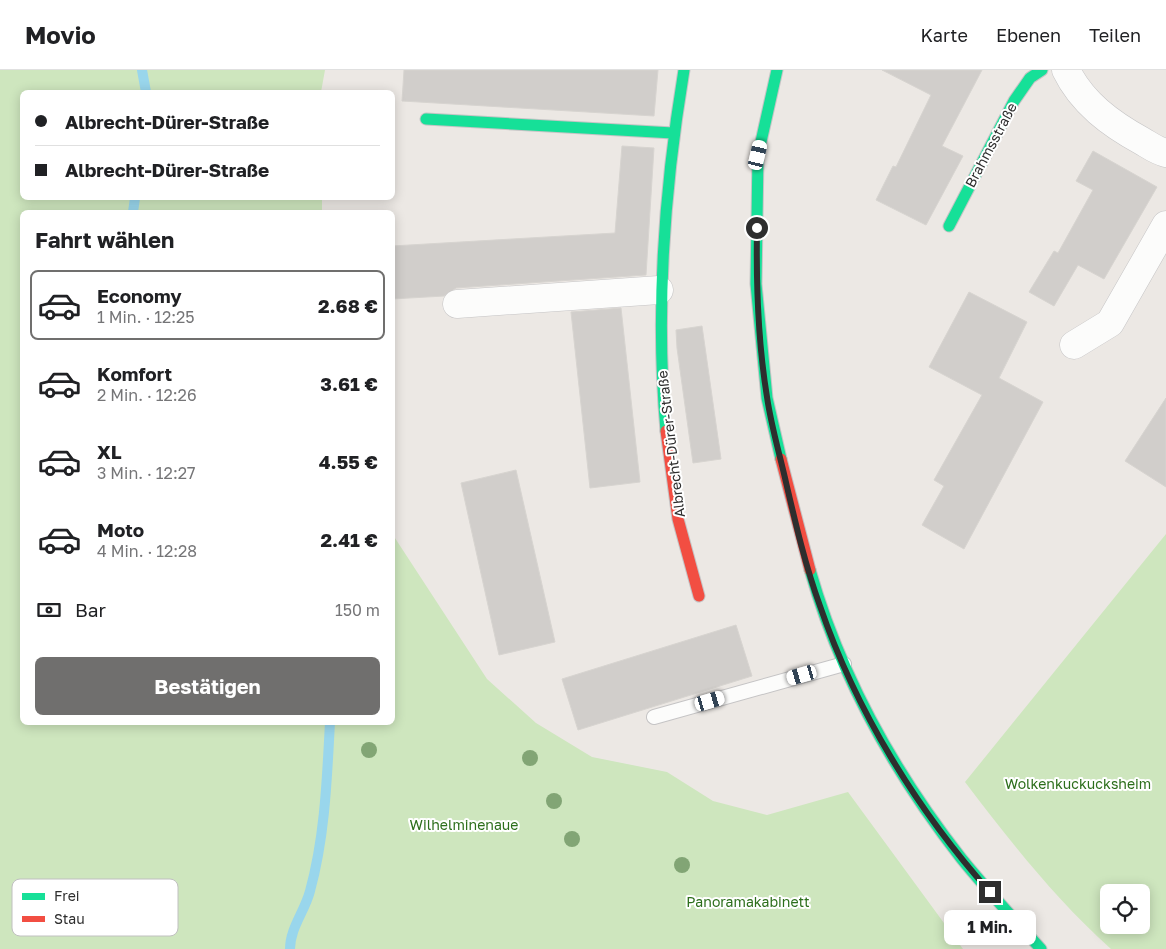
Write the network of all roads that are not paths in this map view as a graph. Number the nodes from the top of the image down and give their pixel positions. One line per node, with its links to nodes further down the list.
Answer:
1 (684, 70): 6 (street, Albrecht-Dürer-Straße)
2 (777, 70): 14 (street)
3 (1042, 70): 9 (street, Brahmsstraße)
4 (1066, 70): 7 (street)
5 (426, 119): 6 (street)
6 (672, 133): 10 (street, Albrecht-Dürer-Straße)
7 (1166, 153)
8 (1166, 225): 12 (street)
9 (949, 226)
10 (660, 290): 11 (street); 13 (street, Albrecht-Dürer-Straße)
11 (457, 304)
12 (1074, 345)
13 (699, 596)
14 (844, 664): 15 (lane); 16 (street)
15 (654, 717)
16 (1041, 949)

